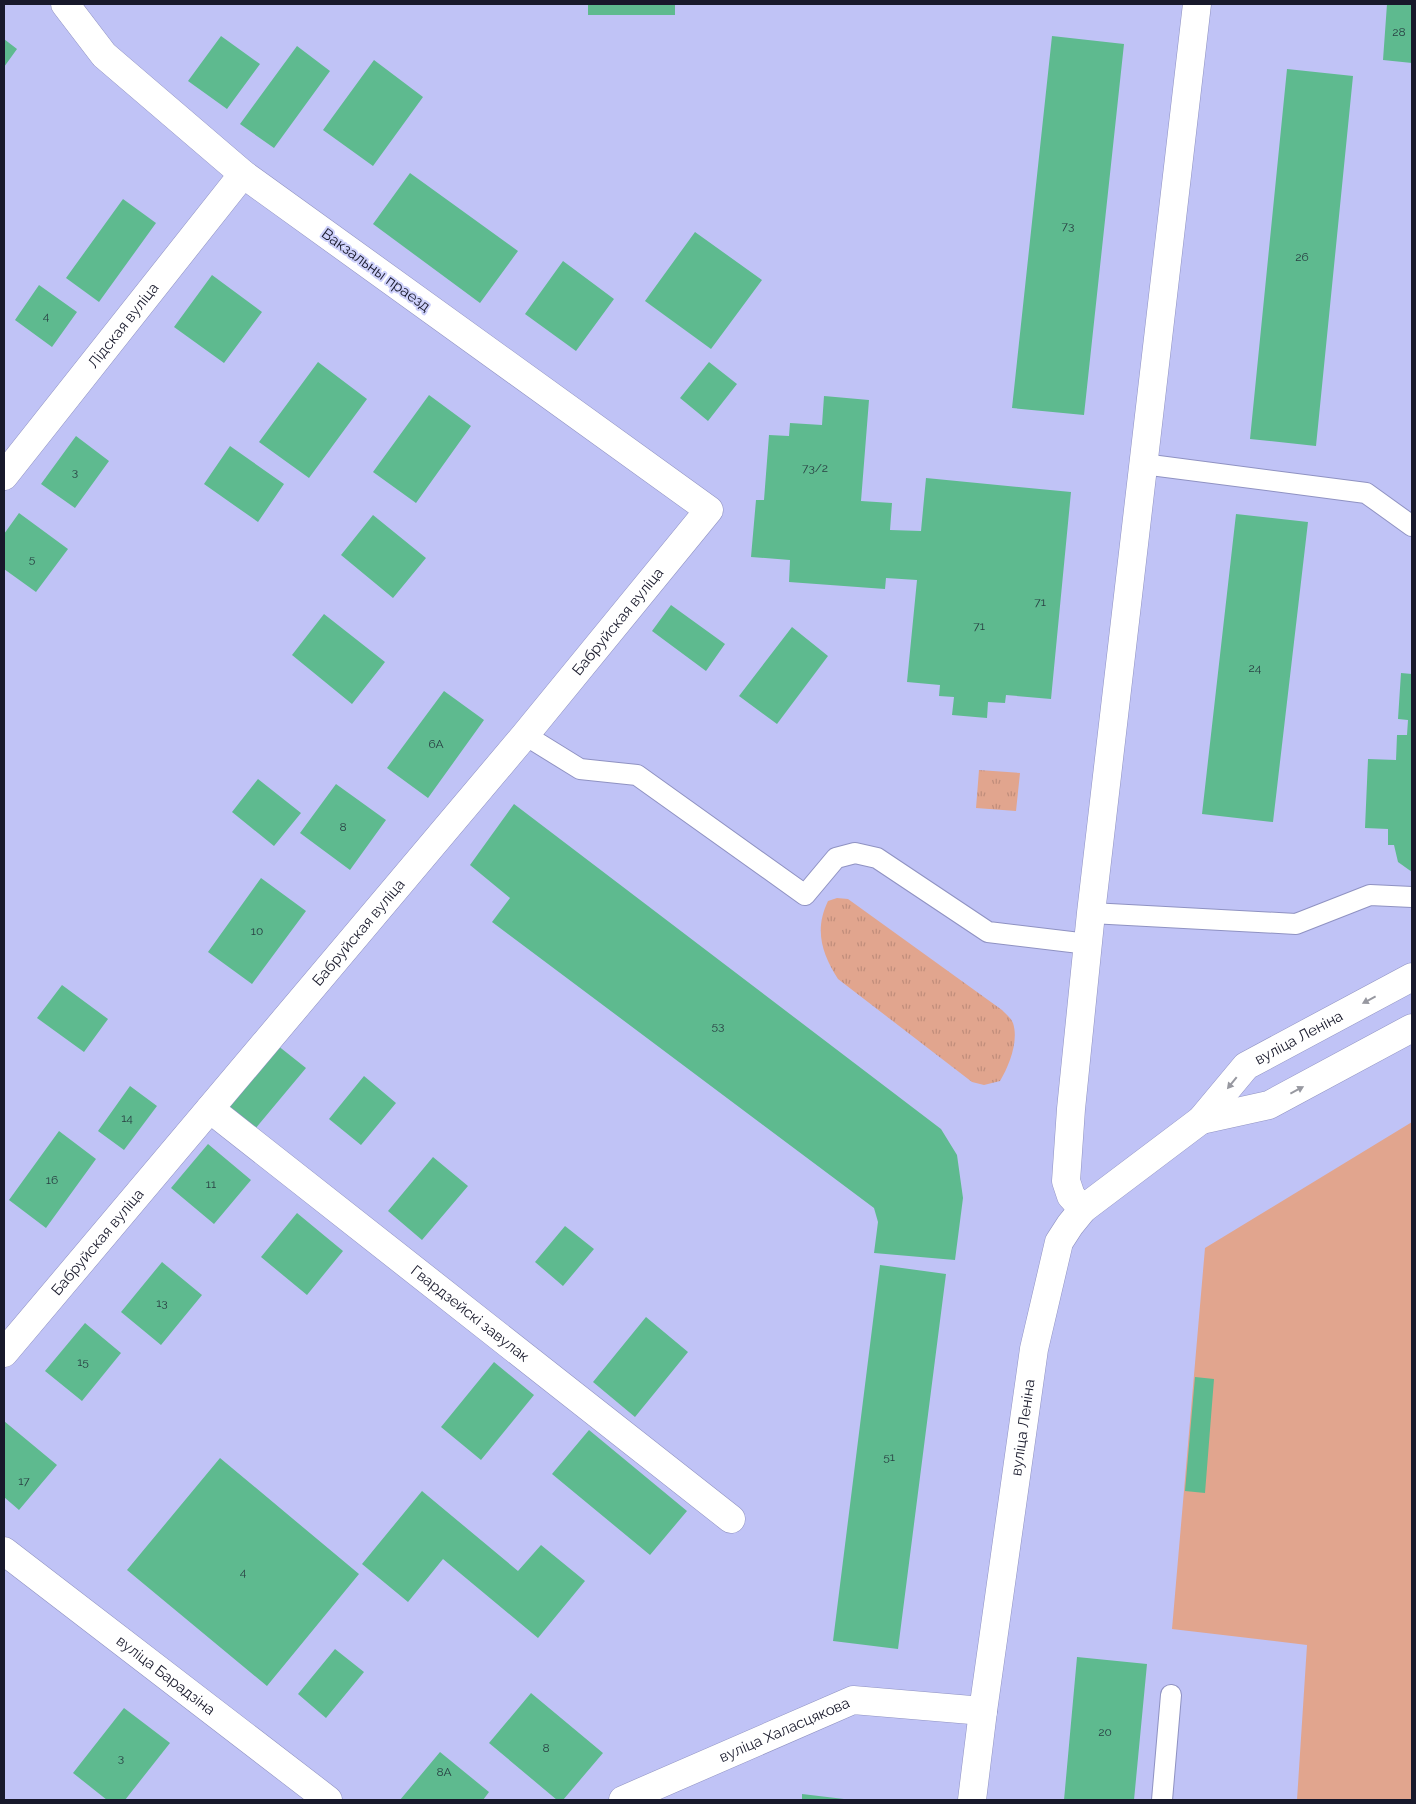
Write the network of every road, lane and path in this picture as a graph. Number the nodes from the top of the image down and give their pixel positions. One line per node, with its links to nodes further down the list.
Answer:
1 (65, 4): 3 (street, Вакзальны праезд)
2 (1197, 4): 4 (street)
3 (243, 174): 5 (street, Лідская вуліца); 6 (street, Вакзальны праезд)
4 (1143, 464): 7 (lane); 10 (street)
5 (4, 476)
6 (709, 510): 8 (street, Бабруйская вуліца)
7 (1412, 526)
8 (525, 735): 11 (lane); 14 (street, Бабруйская вуліца)
9 (1412, 897): 10 (lane)
10 (1091, 913): 11 (street)
11 (1088, 944): 16 (street)
12 (1412, 977): 15 (street, вуліца Леніна, one-way to 15)
13 (1412, 1028): 15 (street, вуліца Леніна, one-way to 13)
14 (210, 1109): 17 (street, Бабруйская вуліца); 18 (street, Гвардзейскі завулак)
15 (1201, 1120): 16 (street, вуліца Леніна)
16 (1083, 1209): 21 (street, вуліца Леніна)
17 (4, 1353)
18 (731, 1519)
19 (4, 1551): 22 (street, вуліца Барадзіна)
20 (1171, 1695): 25 (lane)
21 (983, 1712): 23 (street, вуліца Халасцякова); 24 (street, вуліца Леніна)
22 (328, 1800)
23 (623, 1800)
24 (972, 1800)
25 (1162, 1800)

